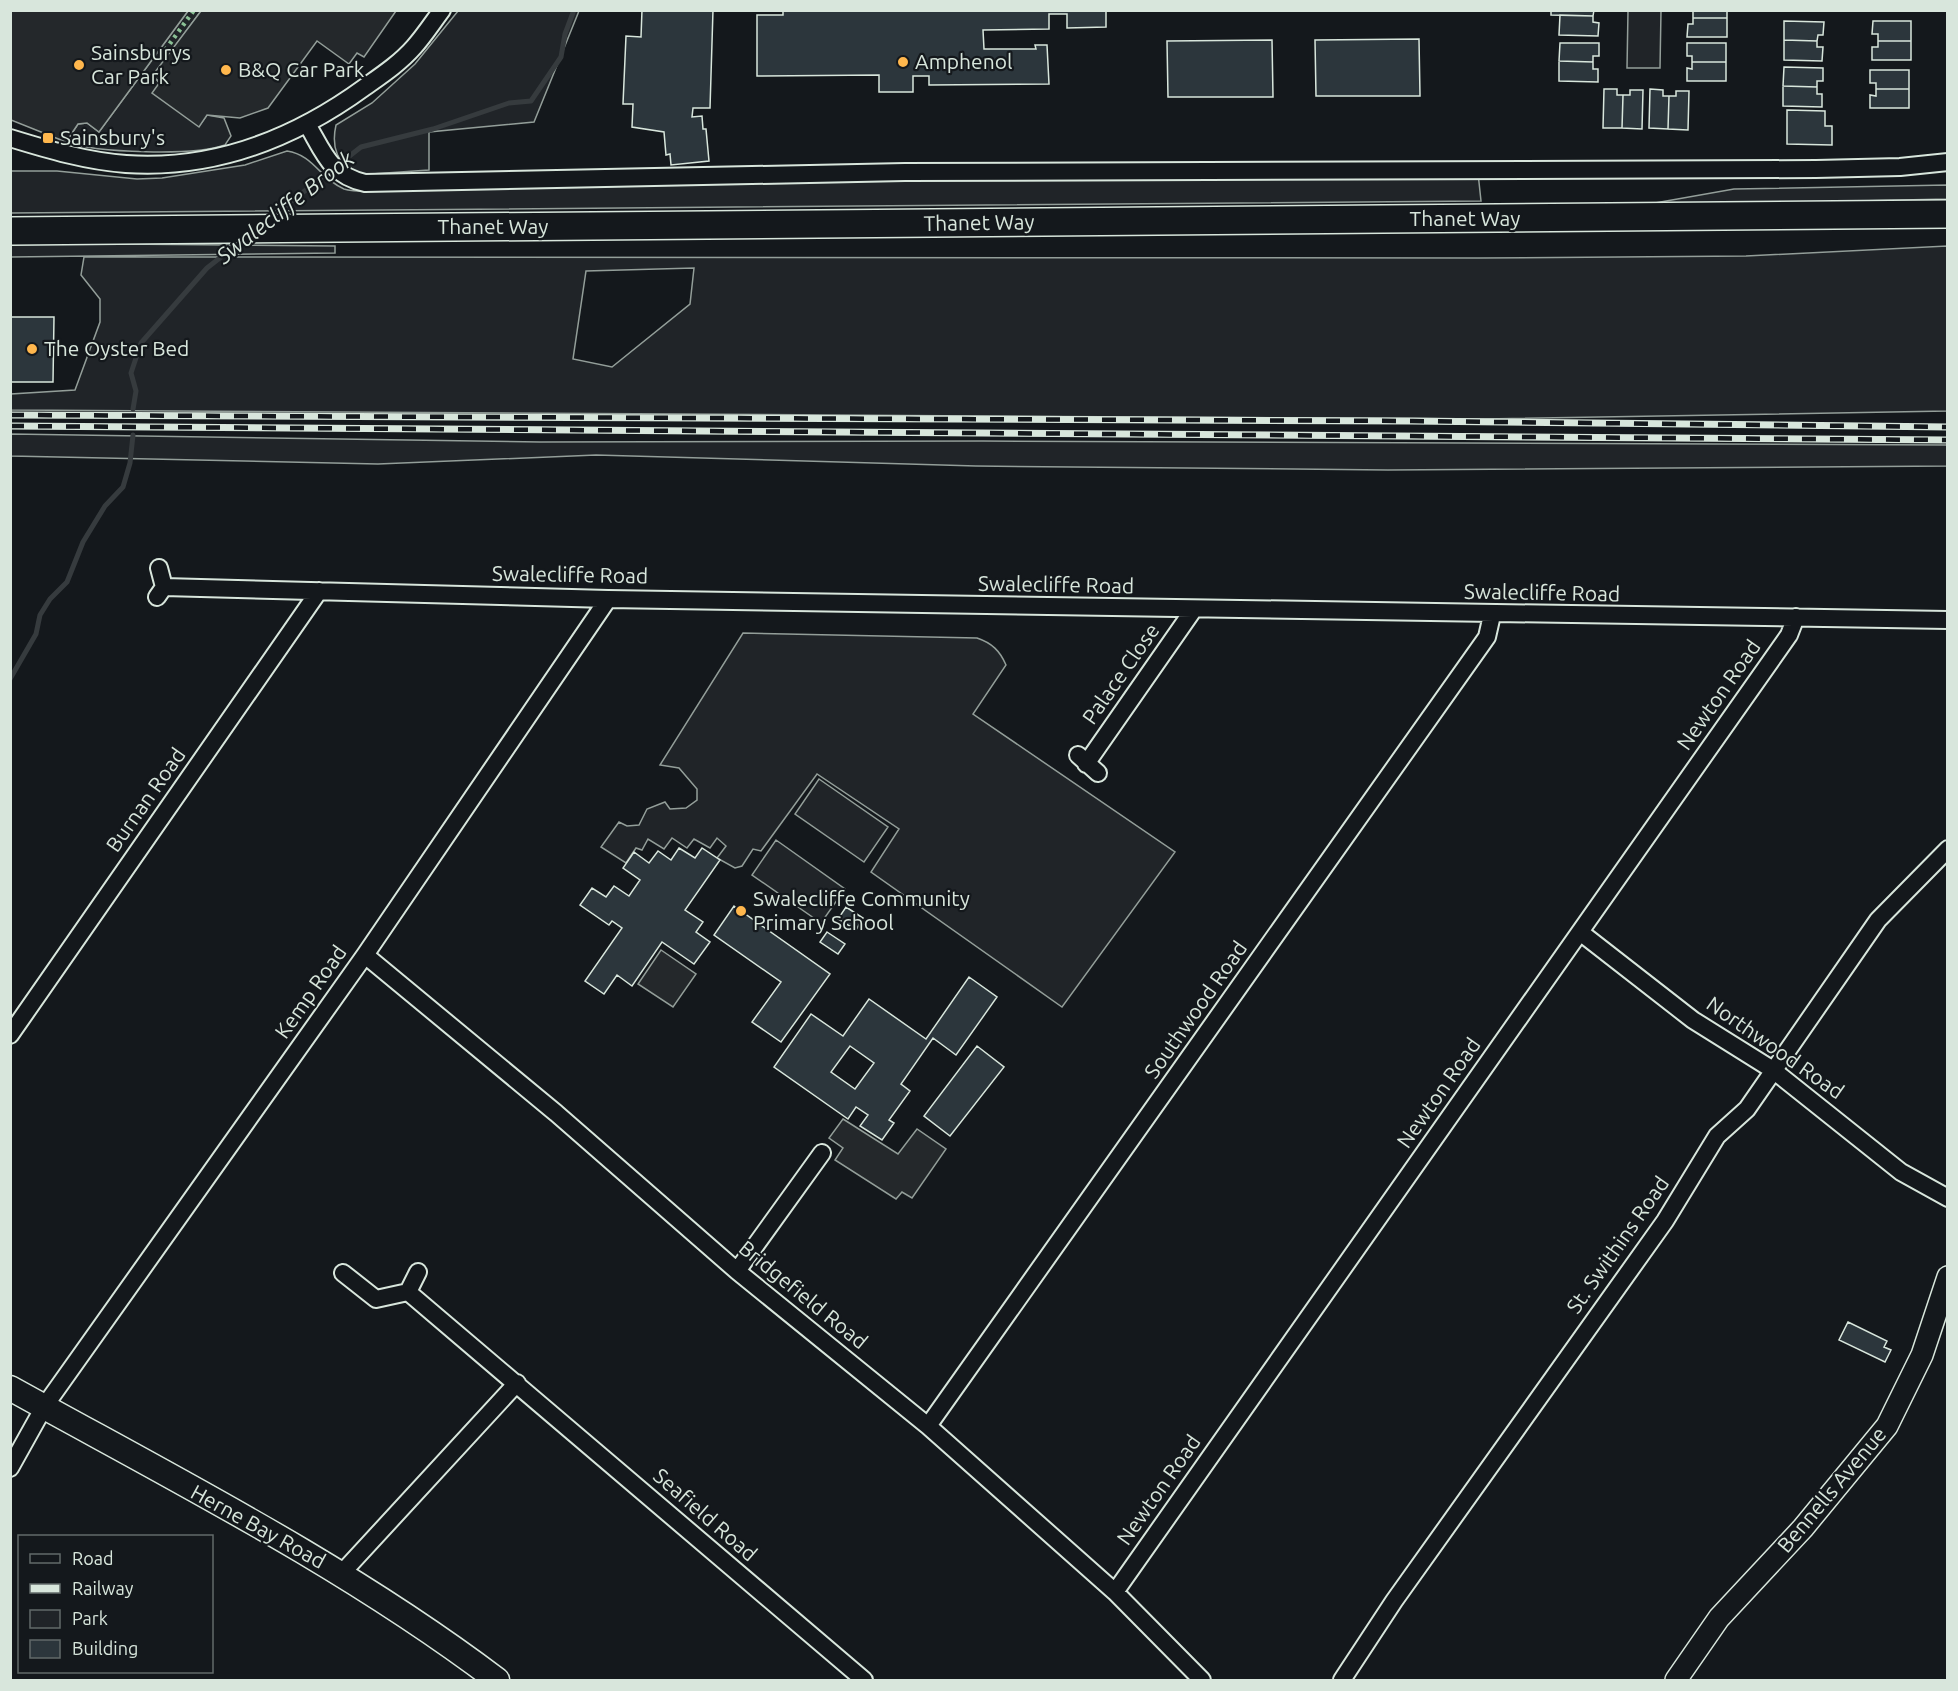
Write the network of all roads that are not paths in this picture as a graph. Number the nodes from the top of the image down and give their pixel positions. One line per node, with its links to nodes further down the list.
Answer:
1 (442, 10): 2 (street)
2 (307, 124): 3 (street); 4 (street)
3 (10, 138)
4 (1947, 162)
5 (1947, 214): 6 (main road, Thanet Way)
6 (10, 231)
7 (159, 568): 8 (street, Swalecliffe Road)
8 (318, 591): 9 (street, Swalecliffe Road); 18 (street, Burnan Road)
9 (608, 599): 10 (street, Swalecliffe Road); 17 (street, Kemp Road)
10 (1194, 609): 11 (street, Swalecliffe Road); 14 (street, Palace Close)
11 (1492, 615): 12 (street, Swalecliffe Road); 30 (street, Southwood Road)
12 (1796, 617): 13 (street, Swalecliffe Road); 16 (street, Newton Road)
13 (1947, 620)
14 (1087, 764)
15 (1947, 849): 19 (street, St. Swithins Road)
16 (1580, 932): 19 (street, Northwood Road); 33 (street, Newton Road)
17 (365, 956): 22 (street, Bridgefield Road); 29 (street, Kemp Road)
18 (10, 1035)
19 (1773, 1070): 21 (street, Northwood Road); 37 (street, St. Swithins Road)
20 (822, 1153): 22 (street)
21 (1947, 1198)
22 (737, 1271): 30 (street, Bridgefield Road)
23 (418, 1272): 26 (street)
24 (343, 1273): 26 (street)
25 (1947, 1277): 38 (street, Bennells Avenue)
26 (408, 1292): 27 (street, Seafield Road)
27 (517, 1383): 32 (street); 35 (street, Seafield Road)
28 (10, 1388): 29 (main road, Herne Bay Road)
29 (44, 1407): 31 (street, Kemp Road); 32 (main road, Herne Bay Road)
30 (928, 1426): 33 (street, Bridgefield Road)
31 (10, 1468)
32 (341, 1574): 34 (main road, Herne Bay Road)
33 (1115, 1593): 36 (street, Bridgefield Road)
34 (497, 1680)
35 (864, 1680)
36 (1202, 1680)
37 (1342, 1680)
38 (1676, 1680)

